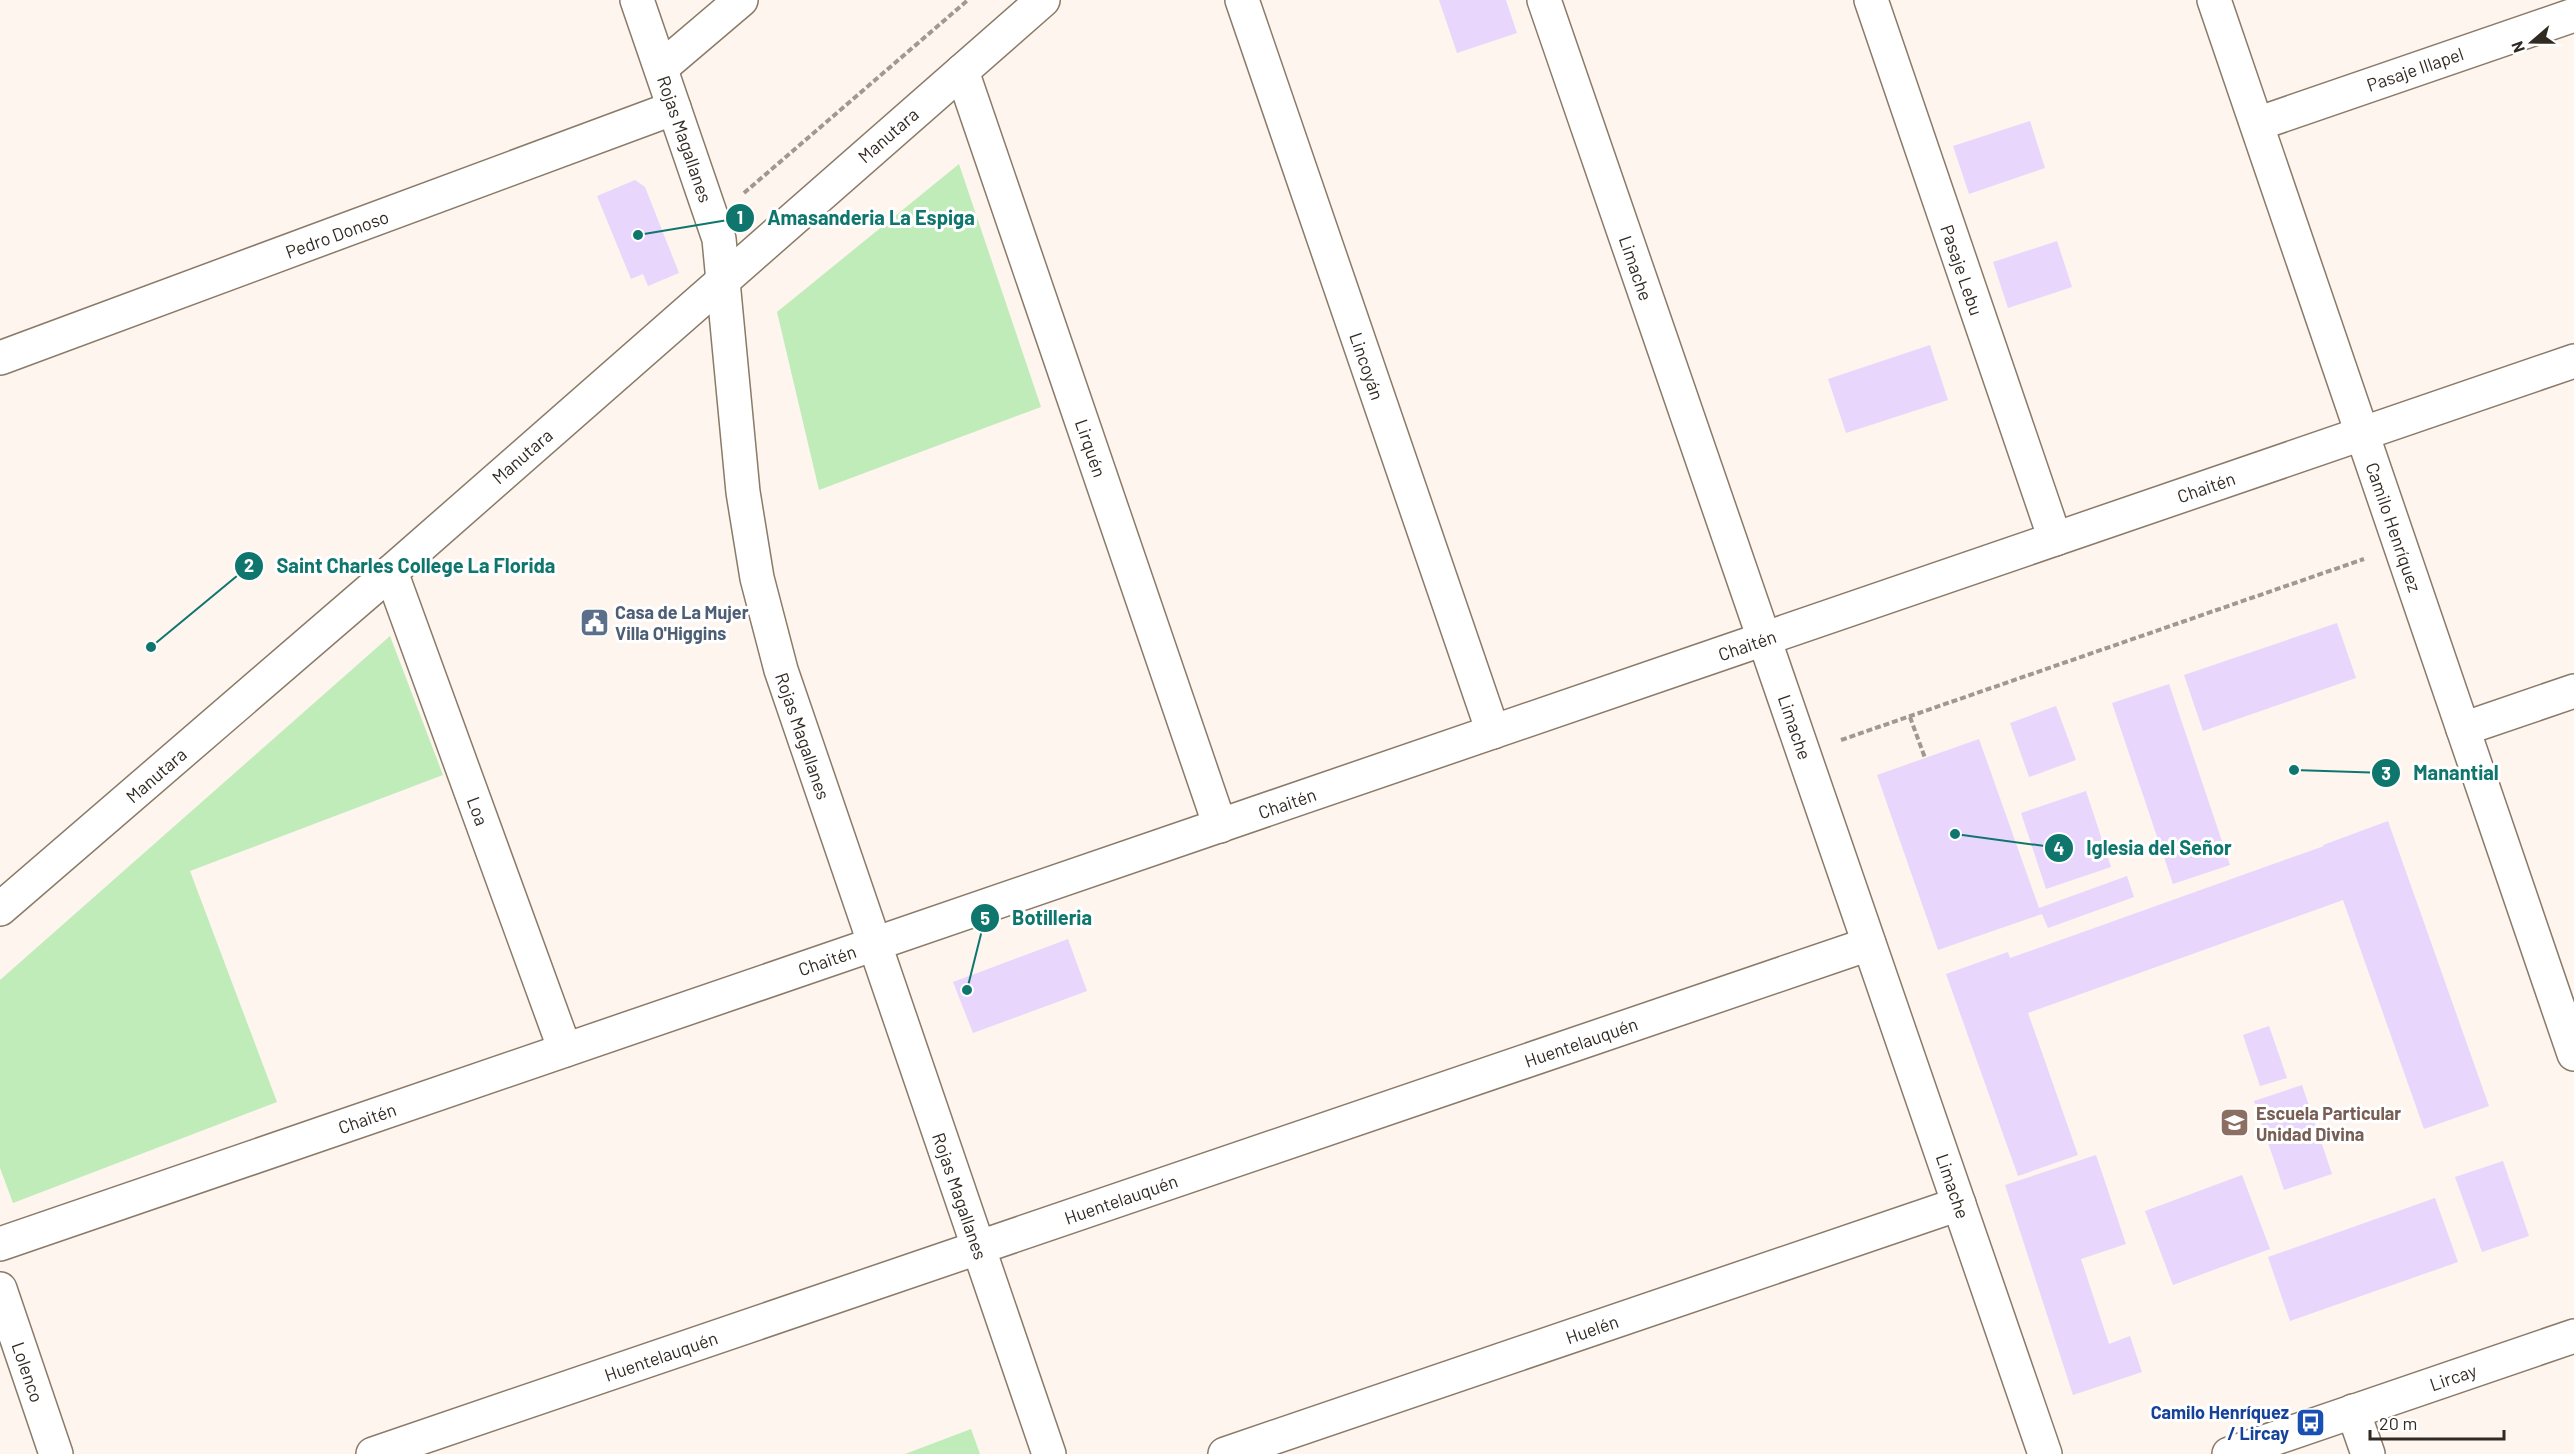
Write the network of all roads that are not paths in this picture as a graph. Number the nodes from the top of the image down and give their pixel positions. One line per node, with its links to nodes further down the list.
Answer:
1 (637, 0): 9 (street, Rojas Magallanes)
2 (741, 0): 9 (street)
3 (1042, 0): 10 (street, Manutara)
4 (1242, 0): 22 (street, Lincoyán)
5 (1544, 0): 19 (street, Limache)
6 (1870, 0): 17 (street, Pasaje Lebu)
7 (2214, 0): 12 (street, Camilo Henríquez)
8 (2574, 15): 12 (street, Pasaje Illapel)
9 (661, 68): 11 (street, Rojas Magallanes)
10 (962, 71): 13 (street, Manutara); 23 (street, Lirquén)
11 (674, 108): 13 (street, Rojas Magallanes); 14 (street, Pedro Donoso)
12 (2257, 124): 16 (street, Camilo Henríquez)
13 (724, 279): 18 (street, Manutara); 25 (street, Rojas Magallanes)
14 (0, 358)
15 (2574, 361): 16 (street, Chaitén)
16 (2362, 434): 17 (street, Chaitén); 21 (street, Camilo Henríquez)
17 (2055, 539): 19 (street, Chaitén)
18 (391, 572): 24 (street, Manutara); 28 (street, Loa)
19 (1764, 639): 22 (street, Chaitén); 26 (street, Limache)
20 (2574, 691): 21 (street)
21 (2463, 729): 27 (street, Camilo Henríquez)
22 (1493, 732): 23 (street, Chaitén)
23 (1220, 826): 25 (street, Chaitén)
24 (0, 909)
25 (873, 944): 28 (street, Chaitén); 32 (street, Rojas Magallanes)
26 (1869, 944): 30 (street, Limache); 32 (street, Huentelauquén)
27 (2564, 992): 29 (street, Camilo Henríquez)
28 (565, 1050): 31 (street, Chaitén)
29 (2574, 1054)
30 (1959, 1204): 39 (street, Huelén); 40 (street, Limache)
31 (0, 1244)
32 (978, 1248): 37 (street, Huentelauquén); 38 (street, Rojas Magallanes)
33 (0, 1289): 36 (street, Lolenco)
34 (2574, 1336): 35 (street, Lircay)
35 (2353, 1411): 41 (street, Lircay); 42 (street)
36 (57, 1454)
37 (374, 1454)
38 (1049, 1454)
39 (1225, 1454)
40 (2045, 1454)
41 (2229, 1454)
42 (2368, 1454)

